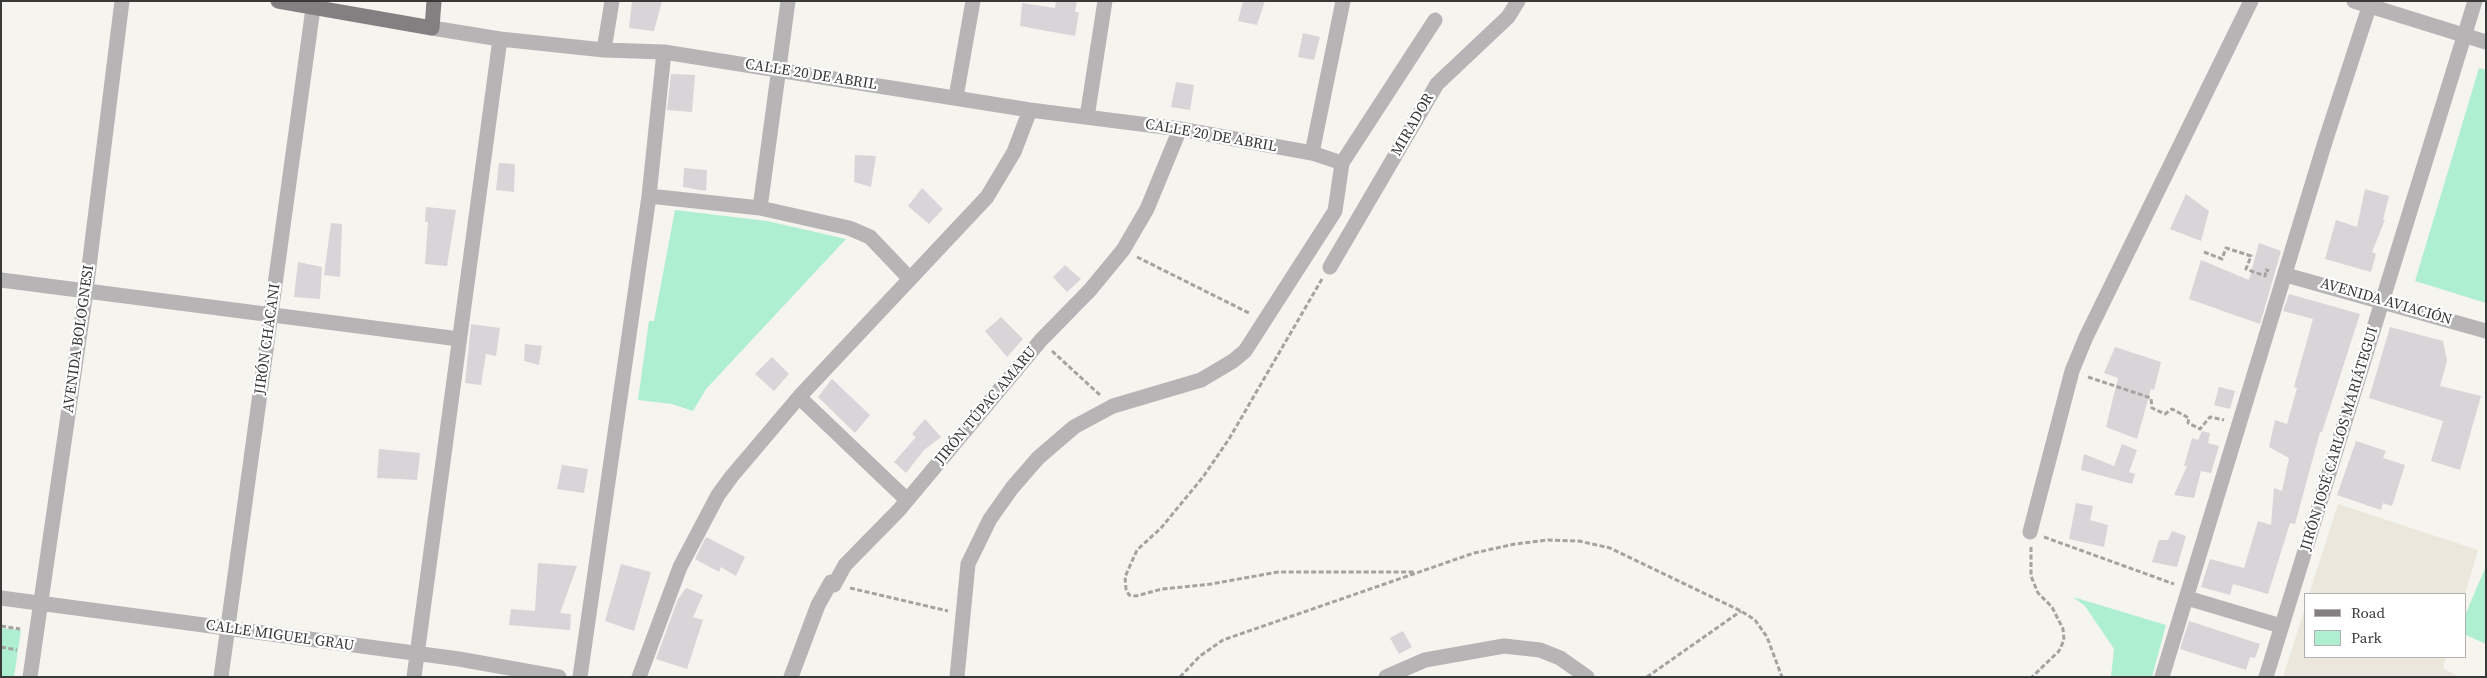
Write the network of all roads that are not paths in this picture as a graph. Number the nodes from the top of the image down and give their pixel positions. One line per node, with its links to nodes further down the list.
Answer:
1 (122, 1): 35 (street, AVENIDA BOLOGNESI)
2 (278, 1): 13 (main road, CALLE 20 DE ABRIL)
3 (434, 1): 16 (main road)
4 (612, 1): 20 (street)
5 (788, 1): 22 (street)
6 (973, 1): 23 (street)
7 (1104, 1): 25 (street)
8 (1343, 1): 27 (street)
9 (1518, 1): 31 (street, MIRADOR)
10 (2251, 1): 42 (street)
11 (2354, 1): 14 (street)
12 (2475, 1): 17 (street, JIRÓN JOSÉ CARLOS MARIÁTEGUI)
13 (314, 4): 16 (main road, CALLE 20 DE ABRIL); 37 (street, JIRÓN CHACANI)
14 (2370, 4): 17 (street); 32 (street)
15 (1434, 20): 28 (street)
16 (432, 28): 18 (street, CALLE 20 DE ABRIL)
17 (2464, 35): 19 (street); 36 (street, JIRÓN JOSÉ CARLOS MARIÁTEGUI)
18 (500, 39): 20 (street, CALLE 20 DE ABRIL); 39 (street)
19 (2486, 42)
20 (604, 50): 21 (street, CALLE 20 DE ABRIL)
21 (664, 52): 22 (street, CALLE 20 DE ABRIL); 29 (street)
22 (777, 70): 23 (street, CALLE 20 DE ABRIL); 30 (street)
23 (956, 97): 24 (street, CALLE 20 DE ABRIL)
24 (1030, 110): 25 (street, CALLE 20 DE ABRIL); 33 (street)
25 (1086, 116): 26 (street, CALLE 20 DE ABRIL)
26 (1180, 129): 27 (street, CALLE 20 DE ABRIL); 41 (street, JIRÓN TÚPAC AMARU)
27 (1312, 153): 28 (street, CALLE 20 DE ABRIL)
28 (1342, 163): 56 (street)
29 (649, 196): 30 (street); 53 (street)
30 (760, 208): 33 (street)
31 (1330, 267)
32 (2286, 275): 36 (street, AVENIDA AVIACIÓN); 44 (street)
33 (910, 279): 40 (street)
34 (1, 280): 35 (street)
35 (86, 291): 37 (street); 45 (street, AVENIDA BOLOGNESI)
36 (2383, 301): 38 (street, AVENIDA AVIACIÓN); 46 (street, JIRÓN JOSÉ CARLOS MARIÁTEGUI)
37 (271, 315): 39 (street); 47 (street, JIRÓN CHACANI)
38 (2486, 331)
39 (459, 339): 48 (street)
40 (800, 397): 41 (street); 54 (street)
41 (907, 500): 55 (street, JIRÓN TÚPAC AMARU)
42 (2030, 532)
43 (1, 598): 45 (street, CALLE MIGUEL GRAU)
44 (2186, 598): 46 (street); 59 (street)
45 (40, 604): 47 (street, CALLE MIGUEL GRAU); 49 (street, AVENIDA BOLOGNESI)
46 (2281, 626): 60 (street, JIRÓN JOSÉ CARLOS MARIÁTEGUI)
47 (228, 629): 48 (street, CALLE MIGUEL GRAU); 50 (street, JIRÓN CHACANI)
48 (417, 654): 51 (street); 52 (street, CALLE MIGUEL GRAU)
49 (30, 677)
50 (221, 677)
51 (414, 677)
52 (558, 677)
53 (580, 677)
54 (639, 677)
55 (791, 677)
56 (957, 677)
57 (1386, 677): 58 (street)
58 (1587, 677)
59 (2162, 677)
60 (2266, 677)

